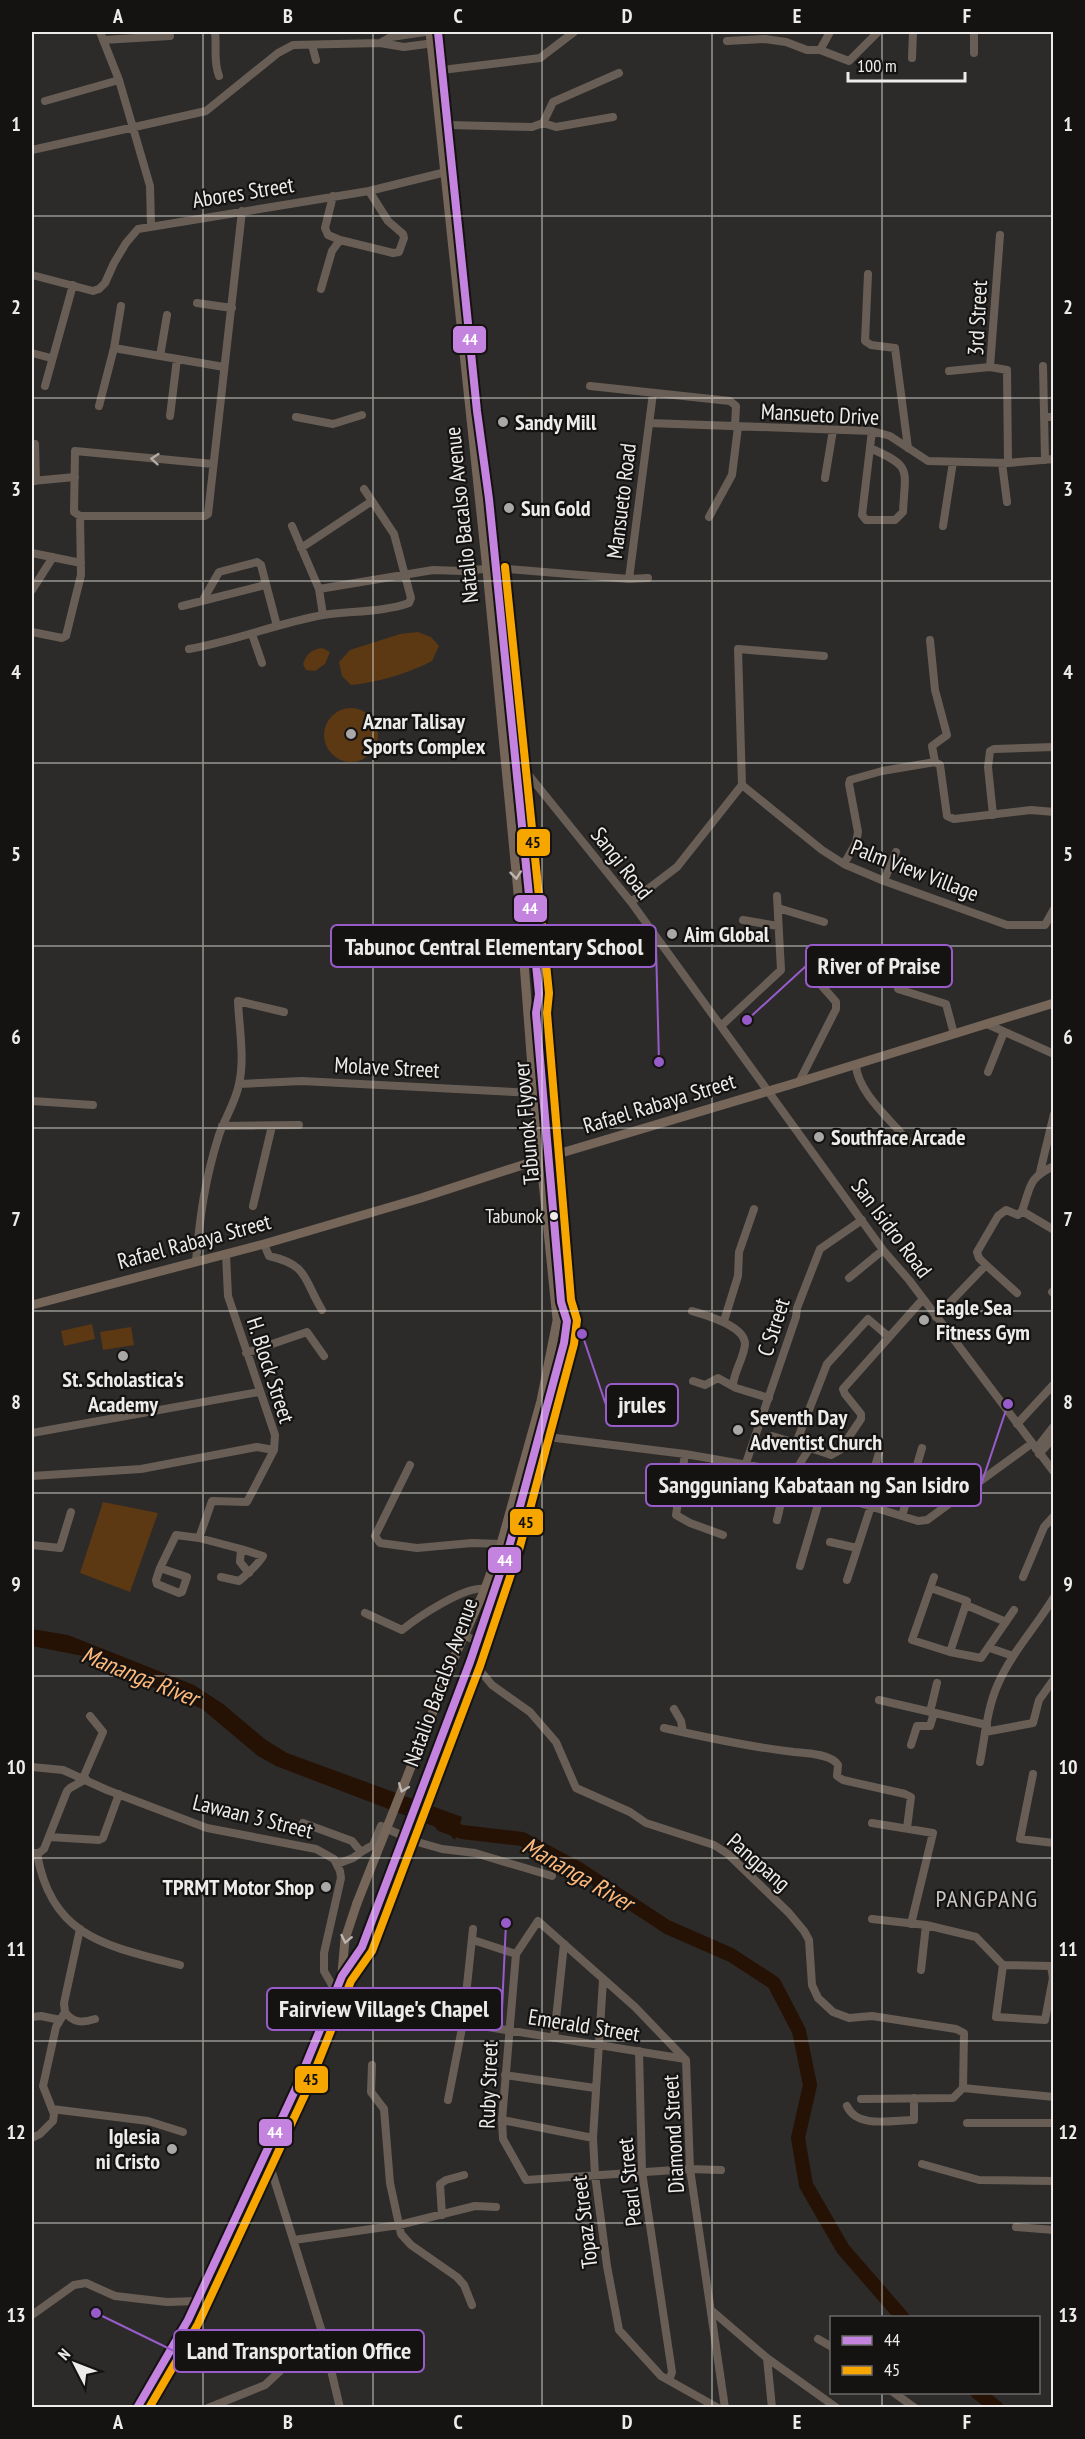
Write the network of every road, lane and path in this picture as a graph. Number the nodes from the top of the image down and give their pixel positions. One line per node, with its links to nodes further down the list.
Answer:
1 (215, 32): 22 (street)
2 (425, 32): 14 (street)
3 (430, 32): 13 (main road, Natalio Bacalso Avenue)
4 (438, 32): 13 (main road, Natalio Bacalso Avenue)
5 (574, 32): 20 (street)
6 (830, 32): 16 (street)
7 (878, 32): 16 (street)
8 (913, 32): 18 (street)
9 (974, 32): 17 (street)
10 (102, 36): 11 (street); 23 (street)
11 (170, 36)
12 (727, 41): 16 (street)
13 (435, 43): 14 (street); 20 (main road, Natalio Bacalso Avenue); 30 (main road, Natalio Bacalso Avenue)
14 (380, 44): 15 (street)
15 (312, 45): 19 (street); 28 (street)
16 (820, 50)
17 (974, 53)
18 (912, 58)
19 (316, 60)
20 (442, 70): 27 (main road, Natalio Bacalso Avenue)
21 (620, 73): 26 (street)
22 (219, 76)
23 (118, 80): 24 (street); 28 (street)
24 (45, 101)
25 (613, 117): 26 (street)
26 (543, 123): 27 (street)
27 (448, 125): 30 (main road, Natalio Bacalso Avenue)
28 (132, 128): 29 (street); 34 (street)
29 (32, 150)
30 (448, 172): 31 (street, Abores Street); 88 (main road, Natalio Bacalso Avenue)
31 (369, 191): 32 (street, Abores Street); 36 (street)
32 (333, 196): 33 (street, Abores Street); 36 (street)
33 (242, 211): 34 (street, Abores Street); 43 (street)
34 (151, 225): 39 (street, Abores Street)
35 (1000, 235): 52 (street, 3rd Street)
36 (340, 240): 40 (street)
37 (868, 274): 69 (street)
38 (32, 275): 39 (street, Abores Street)
39 (73, 285): 48 (street)
40 (321, 289)
41 (196, 303): 43 (street)
42 (121, 306): 45 (street)
43 (232, 308): 51 (street)
44 (167, 315): 47 (street)
45 (114, 348): 47 (street); 57 (street)
46 (32, 353): 48 (street)
47 (160, 356): 49 (street)
48 (51, 358): 54 (street)
49 (177, 359): 51 (street); 59 (street)
50 (1042, 366): 61 (street)
51 (224, 367): 73 (street)
52 (990, 367): 53 (street); 72 (street, 3rd Street)
53 (949, 371)
54 (45, 386)
55 (590, 386): 56 (street)
56 (653, 393): 63 (street, Mansueto Road); 64 (street)
57 (99, 406)
58 (362, 415): 60 (street)
59 (170, 416)
60 (296, 417)
61 (1044, 417): 62 (street); 70 (street)
62 (1053, 417)
63 (650, 423): 64 (street, Mansueto Drive); 91 (street, Mansueto Road)
64 (737, 427): 65 (street, Mansueto Drive); 81 (street)
65 (832, 430): 66 (street, Mansueto Drive); 75 (street)
66 (872, 431): 68 (street); 69 (street, Mansueto Drive)
67 (34, 444): 76 (street)
68 (870, 448): 68 (street)
69 (908, 448): 71 (street, Mansueto Drive)
70 (1049, 460): 72 (street, Mansueto Drive)
71 (953, 462): 72 (street, Mansueto Drive); 83 (street)
72 (1005, 463): 79 (street)
73 (213, 464): 74 (street, one-way to 74); 80 (street)
74 (75, 477): 76 (street); 80 (street)
75 (825, 478)
76 (34, 481)
77 (364, 489): 78 (street)
78 (372, 501): 84 (street); 89 (street)
79 (1007, 502)
80 (80, 516): 87 (street)
81 (709, 517)
82 (292, 526): 84 (street)
83 (943, 526)
84 (301, 548): 93 (street)
85 (32, 553): 86 (street)
86 (53, 557): 87 (street); 94 (street)
87 (81, 563): 99 (street)
88 (491, 569): 89 (street, Mansueto Road); 91 (street, Mansueto Road); 106 (main road, Natalio Bacalso Avenue)
89 (405, 574): 93 (street, Mansueto Road); 97 (street)
90 (648, 578): 91 (street)
91 (629, 579)
92 (265, 585): 95 (street); 95 (street); 98 (street)
93 (319, 589): 97 (street)
94 (32, 590)
95 (203, 600): 96 (street)
96 (182, 606)
97 (322, 615): 98 (street)
98 (277, 626): 100 (street)
99 (32, 632)
100 (252, 634): 102 (street); 104 (street)
101 (930, 640): 107 (street)
102 (189, 649)
103 (824, 656): 108 (street)
104 (262, 663)
105 (1053, 747): 110 (street)
106 (509, 756): 115 (street, Sangi Road); 123 (main road, Natalio Bacalso Avenue); 124 (main road, Natalio Bacalso Avenue, one-way to 124)
107 (935, 762): 110 (street); 112 (street)
108 (741, 785): 112 (street, Palm View Village); 115 (street)
109 (1053, 812): 110 (street)
110 (993, 815)
111 (896, 852): 113 (street)
112 (844, 864): 113 (street, Palm View Village)
113 (884, 881): 117 (street, Palm View Village)
114 (777, 896): 116 (street)
115 (631, 902): 129 (street, Sangi Road)
116 (778, 908): 119 (street); 120 (street)
117 (1053, 909)
118 (744, 920): 120 (street)
119 (824, 922)
120 (778, 926): 129 (street)
121 (904, 948): 131 (street)
122 (822, 986): 135 (street)
123 (539, 994): 127 (main road, Natalio Bacalso Avenue); 146 (main road, Natalio Bacalso Avenue)
124 (527, 995): 127 (main road, Natalio Bacalso Avenue); 138 (main road, Natalio Bacalso Avenue)
125 (1053, 1003): 128 (main road, Rafael Rabaya Street)
126 (284, 1012): 136 (street)
127 (536, 1013): 163 (main road, Tabunok Flyover, bridge)
128 (987, 1024): 130 (street); 131 (main road, Rafael Rabaya Street)
129 (722, 1025): 137 (street, Sangi Road)
130 (1004, 1032): 132 (street); 134 (street)
131 (954, 1035): 133 (main road, Rafael Rabaya Street)
132 (1053, 1054)
133 (856, 1065): 135 (main road, Rafael Rabaya Street); 145 (street)
134 (988, 1072)
135 (799, 1082): 137 (main road, Rafael Rabaya Street)
136 (239, 1084): 138 (street, Molave Street); 143 (street)
137 (767, 1091): 146 (main road, Rafael Rabaya Street); 153 (street, San Isidro Road)
138 (534, 1093): 147 (main road, Natalio Bacalso Avenue)
139 (32, 1101): 140 (street)
140 (93, 1105)
141 (1053, 1114): 149 (street)
142 (299, 1125): 144 (street)
143 (222, 1126): 144 (street); 158 (street)
144 (272, 1126): 150 (street)
145 (909, 1142)
146 (556, 1154): 147 (main road, Rafael Rabaya Street); 168 (main road, Natalio Bacalso Avenue)
147 (541, 1159): 155 (main road, Rafael Rabaya Street); 168 (main road, Natalio Bacalso Avenue)
148 (1053, 1166): 149 (street)
149 (1040, 1172): 152 (street)
150 (253, 1206)
151 (754, 1209): 169 (street)
152 (1022, 1211): 154 (street); 159 (street)
153 (862, 1220): 156 (street, San Isidro Road); 177 (street, C Street)
154 (1053, 1230)
155 (264, 1244): 157 (main road, Rafael Rabaya Street); 165 (street)
156 (883, 1250): 160 (street); 162 (street, San Isidro Road)
157 (226, 1254): 158 (main road, Rafael Rabaya Street); 171 (street, H. Block Street)
158 (196, 1261): 164 (main road, Rafael Rabaya Street)
159 (986, 1265): 161 (street); 167 (street)
160 (849, 1278)
161 (1017, 1293)
162 (923, 1299): 167 (street, San Isidro Road); 170 (street)
163 (561, 1302): 168 (main road, Natalio Bacalso Avenue)
164 (32, 1305)
165 (322, 1310)
166 (692, 1311): 169 (street)
167 (936, 1317): 178 (street, San Isidro Road)
168 (562, 1320): 181 (main road, Natalio Bacalso Avenue); 204 (main road, Natalio Bacalso Avenue)
169 (724, 1321): 175 (street)
170 (889, 1337): 184 (street); 186 (street)
171 (246, 1353): 172 (street); 176 (street, H. Block Street)
172 (324, 1356)
173 (693, 1381): 175 (street)
174 (1053, 1384): 178 (street)
175 (733, 1385): 177 (street)
176 (259, 1392): 180 (street); 188 (street, H. Block Street)
177 (769, 1398): 192 (street, C Street)
178 (1017, 1424): 187 (street, San Isidro Road)
179 (1053, 1426): 187 (street)
180 (32, 1433)
181 (540, 1436): 190 (street); 223 (main road, Natalio Bacalso Avenue)
182 (772, 1436): 184 (street)
183 (1053, 1437): 187 (street)
184 (796, 1443): 186 (street)
185 (922, 1448): 198 (street)
186 (809, 1449): 193 (street)
187 (1036, 1449): 194 (street, San Isidro Road); 198 (street)
188 (274, 1450): 195 (street); 202 (street, H. Block Street)
189 (879, 1453): 196 (street)
190 (685, 1454): 192 (street); 201 (street)
191 (410, 1465): 204 (street)
192 (745, 1466): 193 (street)
193 (788, 1472): 200 (street)
194 (1053, 1472)
195 (32, 1476)
196 (868, 1505): 198 (street); 206 (street); 208 (street)
197 (71, 1512): 205 (street)
198 (902, 1516)
199 (1053, 1516): 213 (street)
200 (777, 1520)
201 (723, 1535)
202 (199, 1538): 207 (street); 209 (street)
203 (830, 1542): 206 (street)
204 (501, 1544): 216 (main road, Natalio Bacalso Avenue)
205 (32, 1545)
206 (857, 1548): 214 (street)
207 (241, 1549): 210 (street); 210 (street)
208 (800, 1566)
209 (160, 1568)
210 (249, 1573): 211 (street)
211 (221, 1577)
212 (934, 1577): 215 (street)
213 (1023, 1577)
214 (847, 1580)
215 (931, 1588): 218 (street); 225 (street)
216 (485, 1589): 220 (street); 222 (main road, Natalio Bacalso Avenue)
217 (1053, 1597): 226 (street)
218 (966, 1605): 221 (street); 225 (street)
219 (1014, 1610): 221 (street)
220 (365, 1613)
221 (1006, 1622): 224 (street)
222 (464, 1635): 223 (street); 264 (main road, Natalio Bacalso Avenue, one-way to 264, bridge)
223 (476, 1641): 264 (main road, Natalio Bacalso Avenue, bridge); 281 (street, Pangpang)
224 (990, 1648): 225 (street); 226 (street)
225 (950, 1652)
226 (1013, 1656): 234 (street)
227 (1053, 1679): 234 (street)
228 (937, 1683): 231 (street)
229 (879, 1700): 231 (street)
230 (674, 1709): 235 (street)
231 (932, 1713): 234 (street); 236 (street)
232 (90, 1716): 240 (street)
233 (664, 1728): 235 (street)
234 (986, 1728): 237 (street)
235 (683, 1732): 244 (street)
236 (911, 1745)
237 (980, 1762)
238 (32, 1767): 240 (street, Lawaan 3 Street)
239 (1033, 1774): 246 (street)
240 (85, 1779): 241 (street, Lawaan 3 Street); 245 (street)
241 (119, 1794): 245 (street); 249 (street, Lawaan 3 Street)
242 (872, 1822): 244 (street)
243 (303, 1823): 247 (street)
244 (907, 1828): 253 (street)
245 (49, 1837): 248 (street)
246 (1053, 1844)
247 (361, 1852): 249 (street); 250 (street)
248 (34, 1853): 255 (street)
249 (337, 1864): 266 (street)
250 (552, 1876)
251 (872, 1919): 253 (street)
252 (538, 1922): 258 (street, Diamond Street); 259 (street, Ruby Street)
253 (911, 1924): 254 (street)
254 (927, 1925): 262 (street); 263 (street)
255 (80, 1929): 261 (street); 268 (street)
256 (473, 1929): 257 (street)
257 (473, 1940): 259 (street); 272 (street)
258 (564, 1944): 265 (street, Diamond Street); 274 (street)
259 (516, 1954): 273 (street, Ruby Street)
260 (1052, 1964): 262 (street); 262 (street)
261 (180, 1965)
262 (1004, 1965)
263 (921, 1970)
264 (342, 1976): 266 (main road, Natalio Bacalso Avenue)
265 (603, 1980): 275 (street, Topaz Street); 277 (street, Diamond Street)
266 (336, 1992): 267 (main road, Natalio Bacalso Avenue)
267 (332, 2002): 272 (street, Emerald Street); 294 (main road, Natalio Bacalso Avenue)
268 (65, 2012): 270 (street); 271 (street)
269 (32, 2018): 271 (street)
270 (95, 2019)
271 (60, 2020): 287 (street)
272 (463, 2023): 273 (street, Emerald Street); 285 (street)
273 (508, 2031): 274 (street, Emerald Street); 279 (street, Ruby Street)
274 (554, 2038): 275 (street, Emerald Street)
275 (599, 2045): 276 (street, Emerald Street); 280 (street, Topaz Street)
276 (639, 2051): 277 (street, Emerald Street); 298 (street, Pearl Street)
277 (687, 2060): 296 (street, Diamond Street)
278 (372, 2065): 304 (street)
279 (505, 2075): 280 (street); 288 (street, Ruby Street)
280 (595, 2088): 293 (street, Topaz Street)
281 (963, 2088): 282 (street); 283 (street)
282 (1053, 2097)
283 (914, 2098): 284 (street); 286 (street)
284 (861, 2099)
285 (448, 2100)
286 (847, 2106)
287 (52, 2109): 291 (street); 292 (street)
288 (502, 2120): 293 (street); 300 (street, Ruby Street)
289 (967, 2123): 290 (street)
290 (1053, 2123)
291 (183, 2132)
292 (32, 2138)
293 (593, 2138): 300 (street, Topaz Street)
294 (266, 2153): 307 (street); 308 (main road, Natalio Bacalso Avenue)
295 (921, 2164): 301 (street)
296 (690, 2169): 297 (street); 298 (street); 310 (street, Diamond Street)
297 (721, 2170)
298 (642, 2172): 300 (street); 316 (street, Pearl Street)
299 (464, 2175): 303 (street)
300 (595, 2175): 316 (street, Topaz Street)
301 (1053, 2181)
302 (496, 2207): 303 (street)
303 (442, 2215): 304 (street)
304 (399, 2225): 307 (street); 309 (street)
305 (1016, 2227): 306 (street)
306 (1053, 2230)
307 (294, 2240): 312 (street)
308 (197, 2301): 311 (street); 318 (main road, Natalio Bacalso Avenue)
309 (472, 2305)
310 (711, 2310): 315 (street); 322 (street, Diamond Street)
311 (32, 2315)
312 (322, 2332): 319 (street); 320 (street)
313 (818, 2338): 314 (street)
314 (830, 2346)
315 (767, 2358): 323 (street); 324 (street)
316 (669, 2380): 321 (street, Topaz Street)
317 (896, 2394): 325 (street)
318 (137, 2408)
319 (208, 2408)
320 (340, 2408)
321 (718, 2408)
322 (725, 2408)
323 (772, 2408)
324 (837, 2408)
325 (915, 2408)

